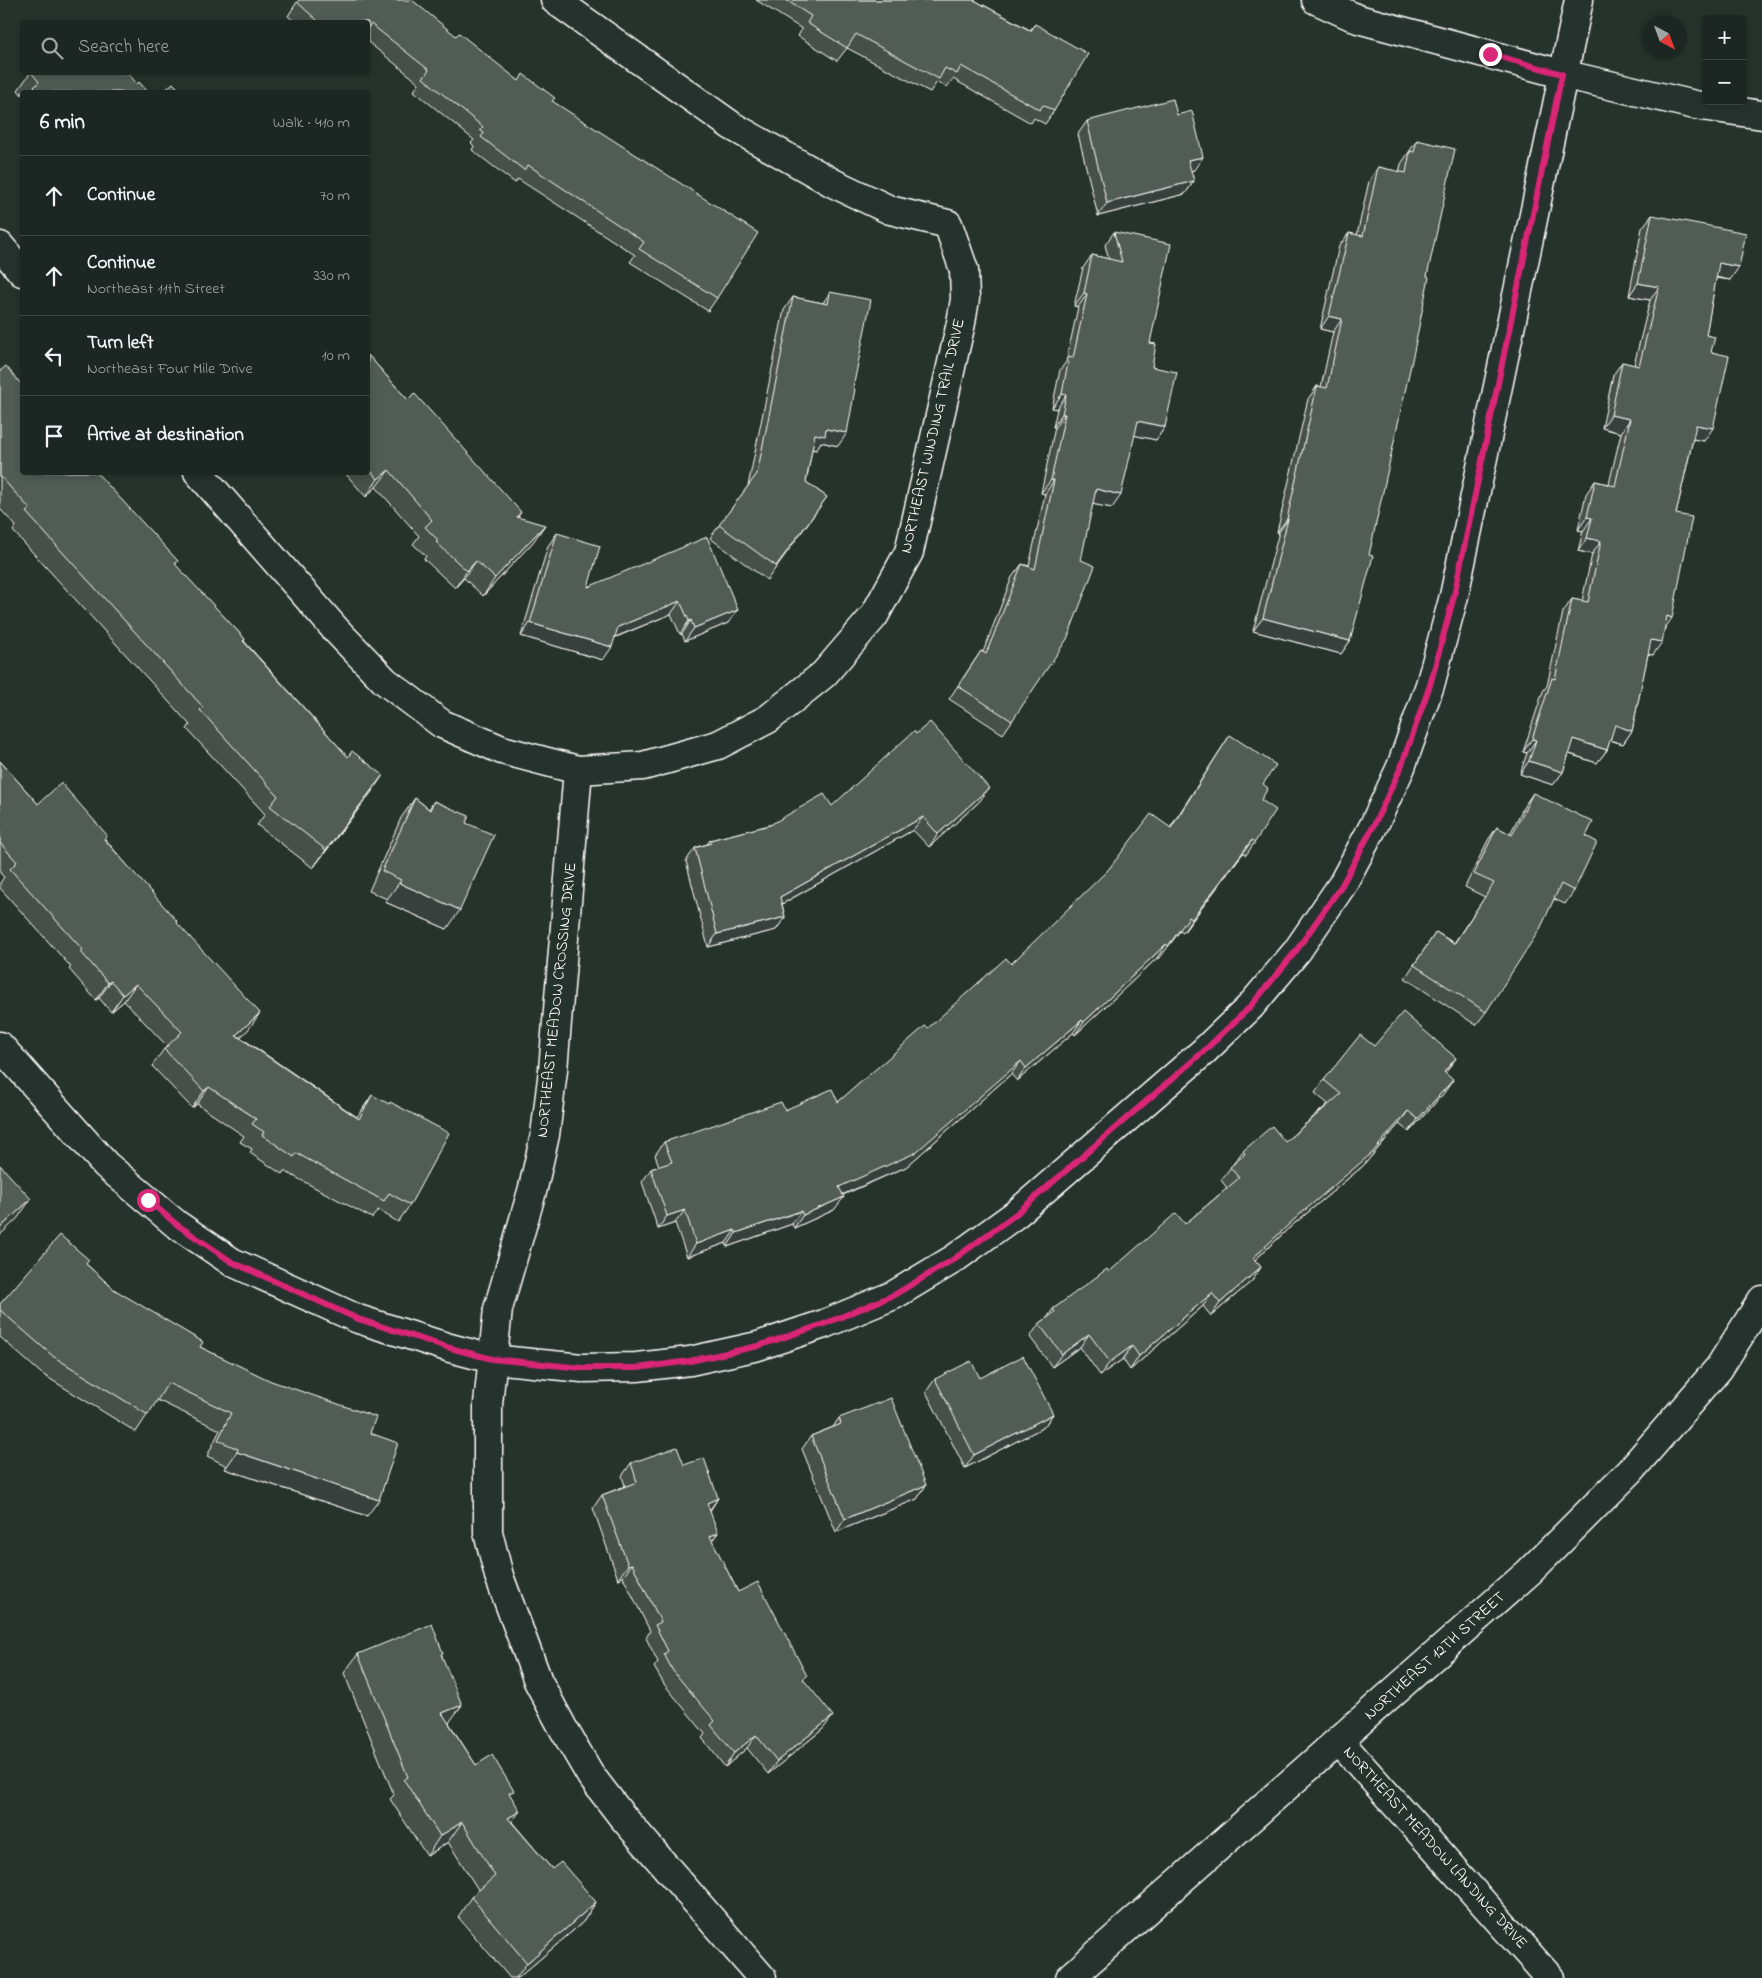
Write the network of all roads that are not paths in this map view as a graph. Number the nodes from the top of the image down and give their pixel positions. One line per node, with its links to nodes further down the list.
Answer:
1 (555, 0): 9 (street, NORTHEAST WINDING TRAIL DRIVE)
2 (1316, 0): 4 (street)
3 (1579, 0): 4 (street)
4 (1562, 74): 5 (street); 12 (street)
5 (1762, 115)
6 (0, 246): 7 (street)
7 (20, 270)
8 (201, 475): 9 (street, NORTHEAST WINDING TRAIL DRIVE)
9 (578, 770): 12 (street, NORTHEAST MEADOW CROSSING DRIVE)
10 (0, 1046): 12 (street)
11 (1762, 1300): 13 (street, NORTHEAST 12TH STREET)
12 (492, 1359): 14 (street, NORTHEAST MEADOW CROSSING DRIVE)
13 (1339, 1741): 15 (street, NORTHEAST 12TH STREET); 16 (street, NORTHEAST MEADOW LANDING DRIVE)
14 (762, 1978)
15 (1070, 1978)
16 (1550, 1978)

